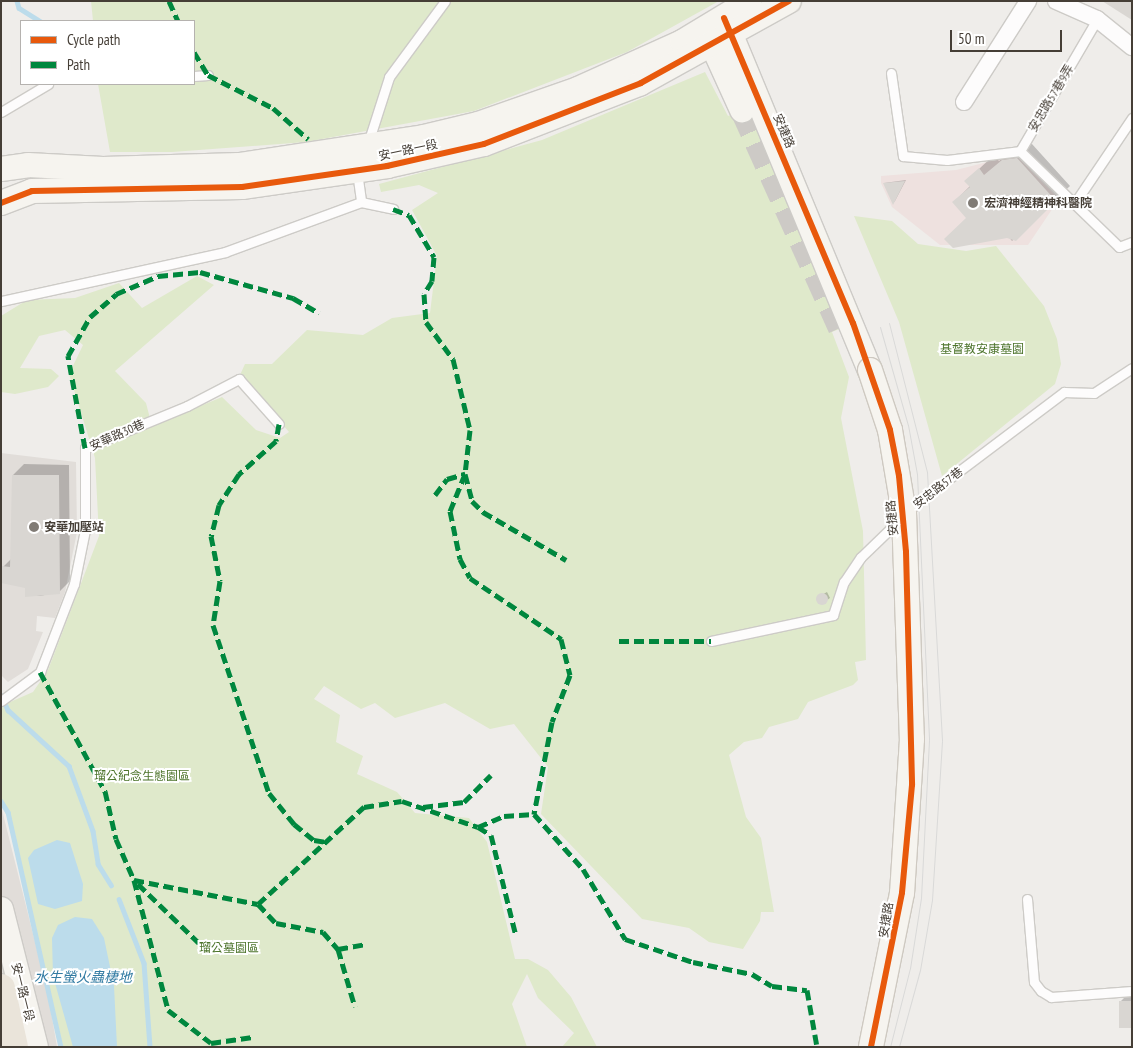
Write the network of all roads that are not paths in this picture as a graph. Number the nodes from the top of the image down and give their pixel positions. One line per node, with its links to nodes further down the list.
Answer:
1 (445, 1): 18 (lane)
2 (750, 1): 7 (street, 安一路一段)
3 (789, 1): 7 (street, 安一路一段)
4 (1028, 1): 13 (street)
5 (1056, 1): 6 (street)
6 (1097, 19): 8 (street); 17 (lane, 安忠路57巷9弄)
7 (719, 32): 14 (street); 18 (street, 安一路一段); 29 (street, 安捷路)
8 (1132, 47)
9 (891, 73): 17 (lane)
10 (208, 75): 11 (lane)
11 (195, 76)
12 (46, 85): 15 (lane)
13 (964, 102)
14 (742, 110)
15 (1, 112)
16 (1132, 118): 23 (lane)
17 (1020, 151): 23 (lane)
18 (379, 153): 19 (street, 安一路一段); 20 (street, 安一路一段)
19 (1, 169)
20 (357, 171): 21 (lane); 22 (street, 安一路一段)
21 (361, 202): 24 (lane); 26 (lane)
22 (1, 203)
23 (1074, 204): 25 (lane)
24 (393, 209)
25 (1132, 242)
26 (1, 301)
27 (840, 328): 29 (street, 安捷路)
28 (1132, 368): 31 (lane, 安忠路57巷)
29 (864, 372): 39 (street, 安捷路); 40 (street, 安捷路, bridge)
30 (279, 424): 32 (lane, 安華路30巷)
31 (711, 641)
32 (1, 701)
33 (1027, 899): 36 (lane)
34 (1, 909): 38 (street, 安一路一段)
35 (1, 988): 37 (highway)
36 (1132, 991)
37 (14, 1047)
38 (36, 1047)
39 (856, 1047)
40 (871, 1047)

